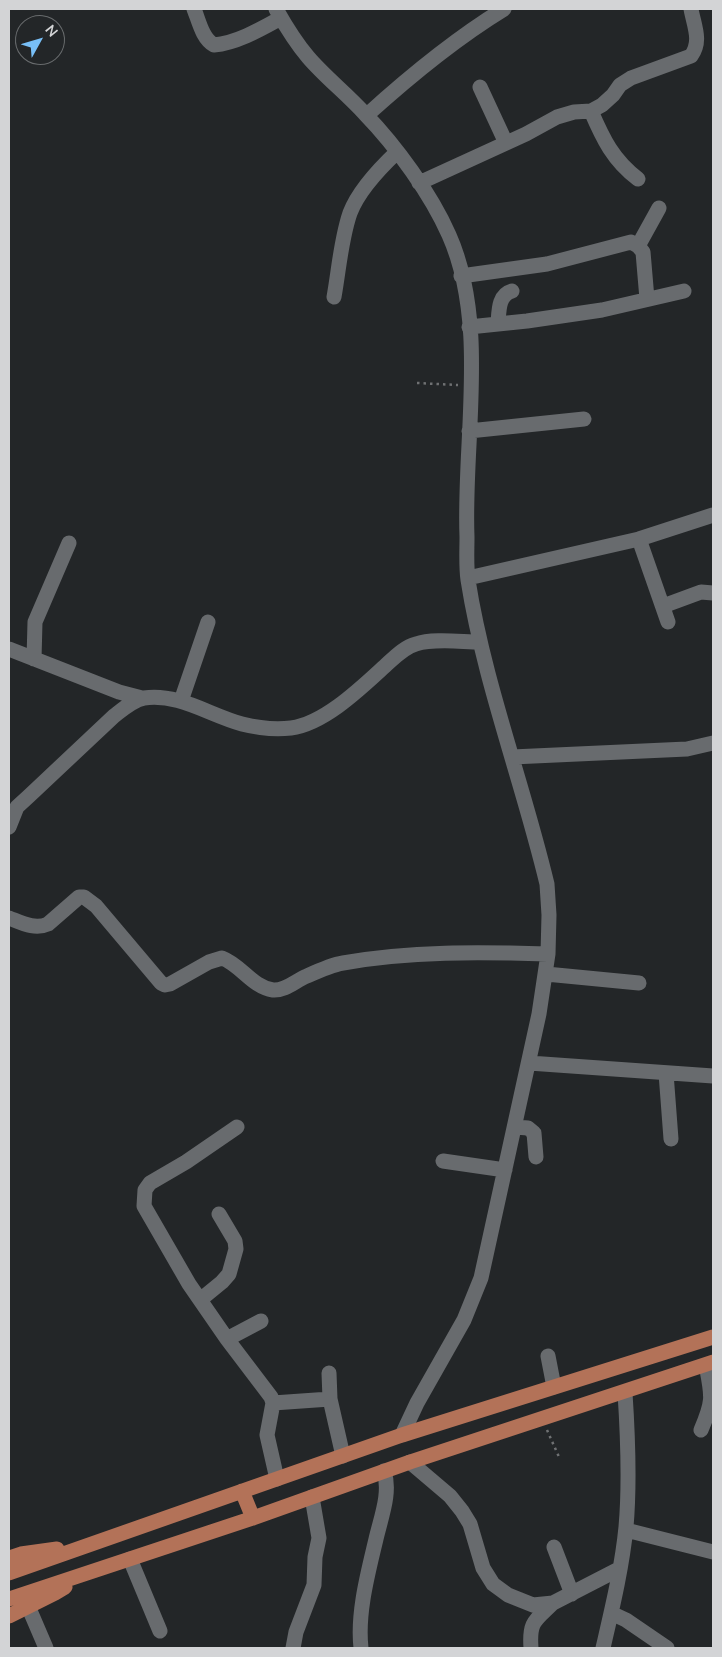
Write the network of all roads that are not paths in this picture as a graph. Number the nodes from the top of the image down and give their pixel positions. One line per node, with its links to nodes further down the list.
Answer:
1 (194, 9): 4 (street)
2 (504, 9): 7 (street)
3 (691, 9): 6 (street)
4 (279, 13): 7 (street)
5 (480, 86): 8 (street)
6 (590, 111): 8 (street); 10 (street)
7 (366, 115): 9 (street)
8 (506, 143): 11 (street)
9 (396, 152): 11 (street); 17 (street)
10 (638, 179)
11 (419, 183): 14 (street)
12 (659, 208): 13 (street)
13 (638, 246): 14 (street); 18 (street)
14 (461, 276): 20 (street)
15 (684, 290): 18 (street)
16 (512, 291): 19 (street)
17 (334, 297)
18 (647, 299): 19 (street)
19 (498, 324): 20 (street)
20 (470, 327): 22 (street)
21 (584, 419): 22 (street)
22 (469, 430): 26 (street)
23 (713, 515): 24 (street)
24 (639, 539): 26 (street); 28 (street)
25 (69, 542): 33 (street)
26 (468, 578): 31 (street)
27 (713, 593): 28 (street)
28 (662, 606): 30 (street)
29 (208, 622): 35 (street)
30 (668, 622)
31 (480, 642): 35 (street); 37 (street)
32 (9, 649): 33 (street)
33 (34, 659): 34 (street)
34 (142, 698): 35 (street); 38 (street)
35 (181, 701)
36 (713, 743): 37 (street)
37 (512, 757): 41 (street)
38 (13, 805): 39 (street)
39 (9, 827)
40 (9, 918): 41 (street)
41 (548, 954): 42 (street)
42 (546, 974): 43 (street); 44 (street)
43 (638, 983)
44 (529, 1063): 45 (street); 48 (street)
45 (666, 1073): 46 (street); 49 (street)
46 (713, 1076)
47 (237, 1127): 54 (street)
48 (515, 1127): 50 (street); 52 (street)
49 (671, 1139)
50 (536, 1157)
51 (443, 1161): 52 (street)
52 (505, 1170): 66 (street)
53 (219, 1214): 54 (street)
54 (200, 1300): 57 (street)
55 (261, 1321): 57 (street)
56 (713, 1337): 61 (main road)
57 (227, 1339): 64 (street)
58 (548, 1356): 61 (street)
59 (710, 1364): 62 (main road); 65 (street)
60 (329, 1373): 63 (street)
61 (554, 1387): 66 (main road)
62 (624, 1393): 68 (main road); 74 (street)
63 (330, 1399): 64 (street); 67 (street)
64 (273, 1403): 70 (street)
65 (701, 1430)
66 (402, 1435): 67 (main road)
67 (343, 1456): 70 (main road)
68 (410, 1462): 69 (main road); 85 (street)
69 (384, 1471): 72 (main road); 92 (street)
70 (277, 1479): 71 (main road)
71 (242, 1491): 73 (main road); 75 (main road)
72 (312, 1497): 73 (main road); 91 (street)
73 (253, 1518): 79 (main road)
74 (626, 1530): 77 (street); 80 (street)
75 (90, 1544): 78 (main road); 81 (main road)
76 (554, 1547): 83 (street)
77 (713, 1552)
78 (9, 1558)
79 (130, 1559): 82 (main road); 89 (street)
80 (619, 1569): 83 (street); 87 (street)
81 (9, 1573)
82 (83, 1575): 84 (main road); 86 (main road)
83 (572, 1594): 85 (street)
84 (9, 1598)
85 (553, 1603): 93 (street)
86 (28, 1606): 88 (main road); 90 (street)
87 (611, 1613): 94 (street); 95 (street)
88 (9, 1616)
89 (160, 1631)
90 (46, 1648)
91 (293, 1648)
92 (361, 1648)
93 (531, 1648)
94 (603, 1648)
95 (668, 1648)

